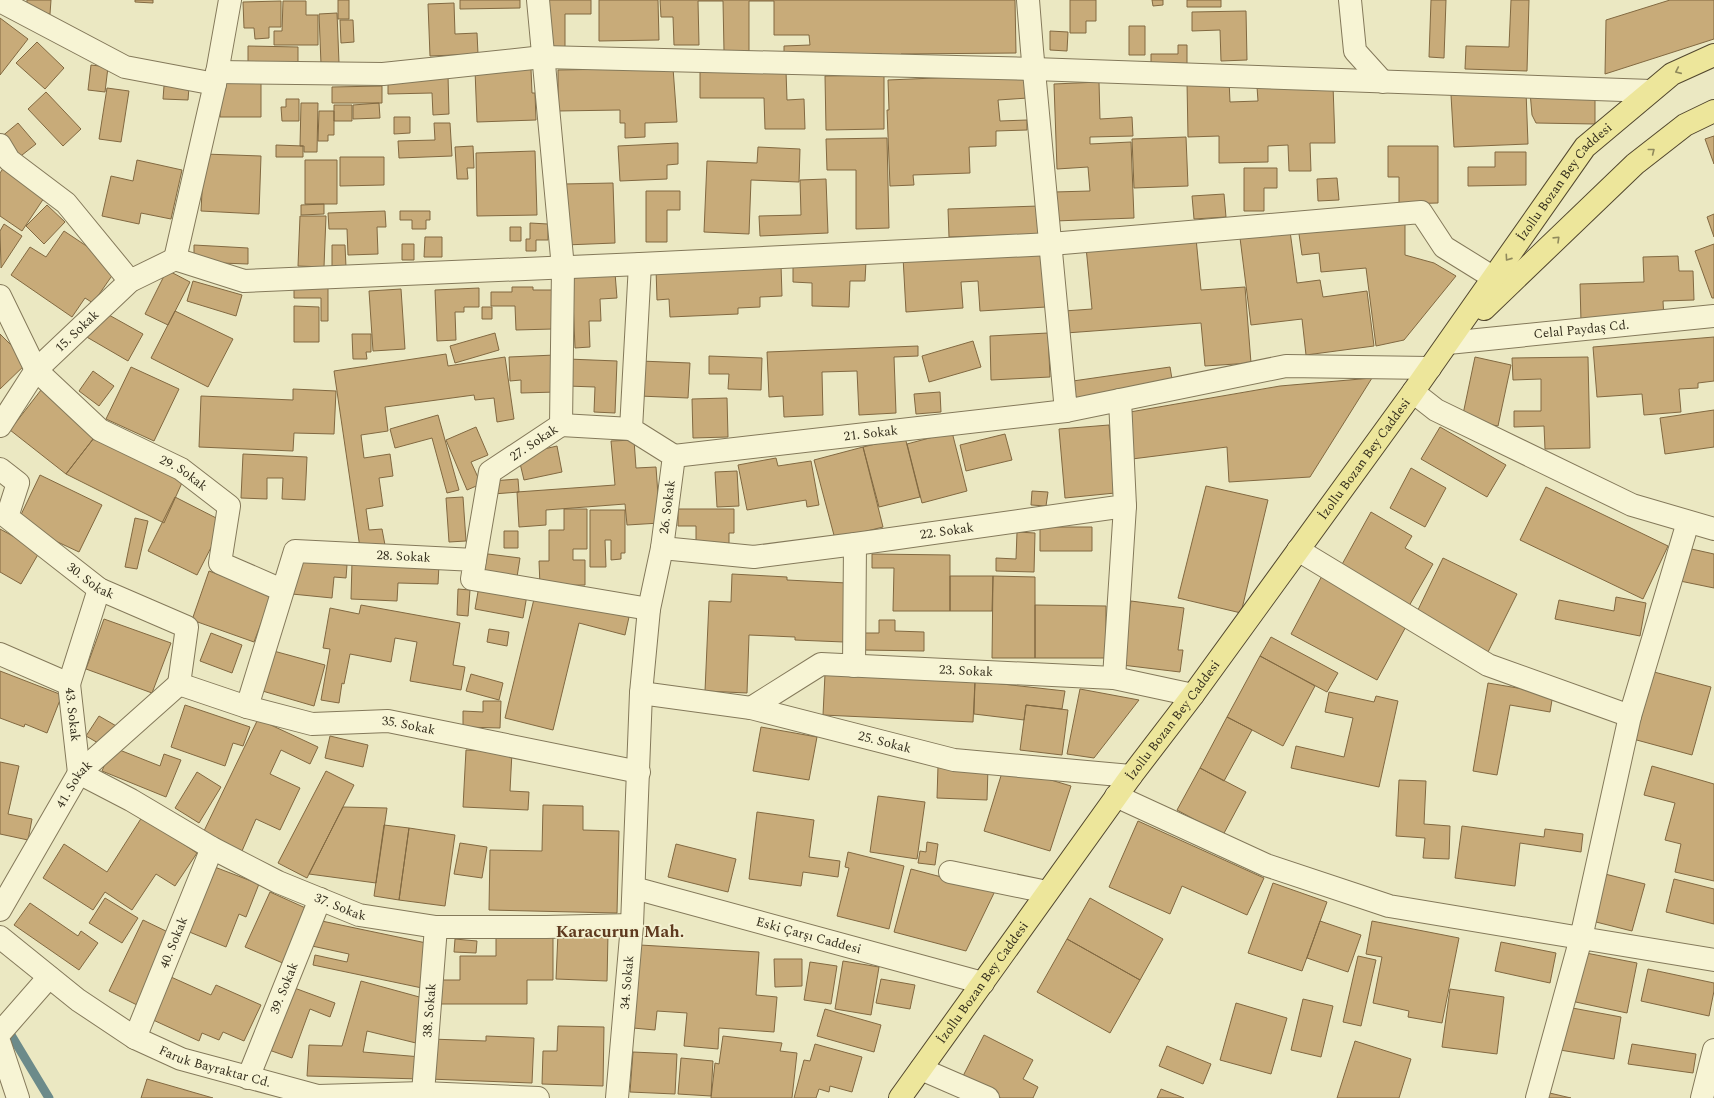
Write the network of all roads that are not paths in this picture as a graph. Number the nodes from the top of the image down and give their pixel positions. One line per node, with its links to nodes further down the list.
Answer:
1 (230, 0): 9 (street)
2 (538, 0): 7 (street, 27. Sokak)
3 (1028, 0): 8 (street)
4 (1350, 0): 10 (street)
5 (0, 1): 9 (street)
6 (1714, 56): 11 (main road, İzollu Bozan Bey Caddesi, one-way to 11)
7 (544, 57): 8 (street); 9 (street); 17 (street, 27. Sokak)
8 (1034, 69): 10 (street); 14 (street)
9 (216, 78): 15 (street)
10 (1384, 82): 11 (street)
11 (1651, 91): 18 (main road, İzollu Bozan Bey Caddesi, one-way to 18)
12 (1714, 111): 22 (main road, İzollu Bozan Bey Caddesi, one-way to 12)
13 (0, 145): 19 (street)
14 (1051, 244): 16 (street); 18 (street); 27 (street)
15 (175, 259): 17 (street); 19 (street, 15. Sokak)
16 (640, 264): 17 (street); 30 (street)
17 (563, 268): 28 (street, 27. Sokak)
18 (1494, 278): 22 (main road, İzollu Bozan Bey Caddesi)
19 (130, 281): 24 (street, 15. Sokak)
20 (0, 296): 24 (street)
21 (1714, 316): 22 (street, Celal Paydaş Cd.)
22 (1448, 344): 23 (main road, İzollu Bozan Bey Caddesi)
23 (1430, 368): 25 (main road, İzollu Bozan Bey Caddesi); 26 (street, 21. Sokak)
24 (36, 370): 29 (street, 15. Sokak); 41 (street, 29. Sokak)
25 (1413, 392): 34 (street); 38 (main road, İzollu Bozan Bey Caddesi)
26 (1120, 400): 27 (street, 21. Sokak); 33 (street)
27 (1066, 411): 31 (street, 21. Sokak)
28 (561, 425): 30 (street); 39 (street, 27. Sokak)
29 (0, 426)
30 (632, 429): 31 (street)
31 (674, 456): 37 (street, 26. Sokak)
32 (0, 469): 40 (street, 30. Sokak)
33 (1125, 506): 36 (street, 22. Sokak); 45 (street)
34 (1688, 522): 35 (street); 52 (street)
35 (1714, 530)
36 (855, 544): 37 (street, 22. Sokak); 44 (street)
37 (662, 548): 42 (street, 26. Sokak)
38 (1298, 550): 49 (main road, İzollu Bozan Bey Caddesi); 52 (street)
39 (475, 560): 41 (street, 28. Sokak); 42 (street)
40 (100, 589): 46 (street); 47 (street, 30. Sokak)
41 (282, 590): 50 (street, 28. Sokak)
42 (649, 609): 48 (street, 26. Sokak)
43 (0, 654): 46 (street, 43. Sokak)
44 (854, 666): 45 (street, 23. Sokak); 51 (street, 23. Sokak)
45 (1114, 678): 49 (street, 23. Sokak)
46 (69, 684): 54 (street, 43. Sokak)
47 (179, 684): 50 (street, 35. Sokak); 54 (street, 41. Sokak)
48 (641, 693): 51 (street, 25. Sokak); 53 (street, 26. Sokak)
49 (1193, 694): 55 (main road, İzollu Bozan Bey Caddesi)
50 (247, 707): 53 (street, 35. Sokak)
51 (751, 708): 55 (street, 25. Sokak)
52 (1630, 716): 66 (street)
53 (639, 772): 59 (street, 34. Sokak)
54 (79, 773): 57 (street, 37. Sokak); 62 (street, 41. Sokak)
55 (1131, 776): 56 (main road, İzollu Bozan Bey Caddesi)
56 (1116, 796): 60 (main road, İzollu Bozan Bey Caddesi); 66 (street)
57 (212, 848): 61 (street, 37. Sokak); 71 (street, 40. Sokak)
58 (950, 872): 60 (street)
59 (634, 888): 63 (street, 34. Sokak); 69 (street, Eski Çarşı Caddesi)
60 (1047, 892): 69 (main road, İzollu Bozan Bey Caddesi)
61 (320, 899): 64 (street, 37. Sokak); 74 (street, 39. Sokak)
62 (0, 910)
63 (632, 925): 64 (street, 37. Sokak); 79 (street, 34. Sokak)
64 (436, 927): 75 (street, 38. Sokak)
65 (0, 937): 68 (street, Faruk Bayraktar Cd.)
66 (1581, 938): 67 (street); 82 (street)
67 (1714, 960)
68 (49, 976): 70 (street); 71 (street, Faruk Bayraktar Cd.)
69 (983, 983): 73 (main road, İzollu Bozan Bey Caddesi)
70 (2, 1035): 76 (street)
71 (135, 1038): 74 (street, Faruk Bayraktar Cd.)
72 (1714, 1050): 83 (street)
73 (921, 1069): 80 (main road, İzollu Bozan Bey Caddesi); 81 (street)
74 (248, 1078): 77 (street, Faruk Bayraktar Cd.)
75 (423, 1093): 77 (street, Faruk Bayraktar Cd.); 78 (street, Faruk Bayraktar Cd.)
76 (16, 1096)
77 (318, 1097)
78 (538, 1098)
79 (617, 1098)
80 (900, 1098)
81 (988, 1098)
82 (1537, 1098)
83 (1702, 1098)

